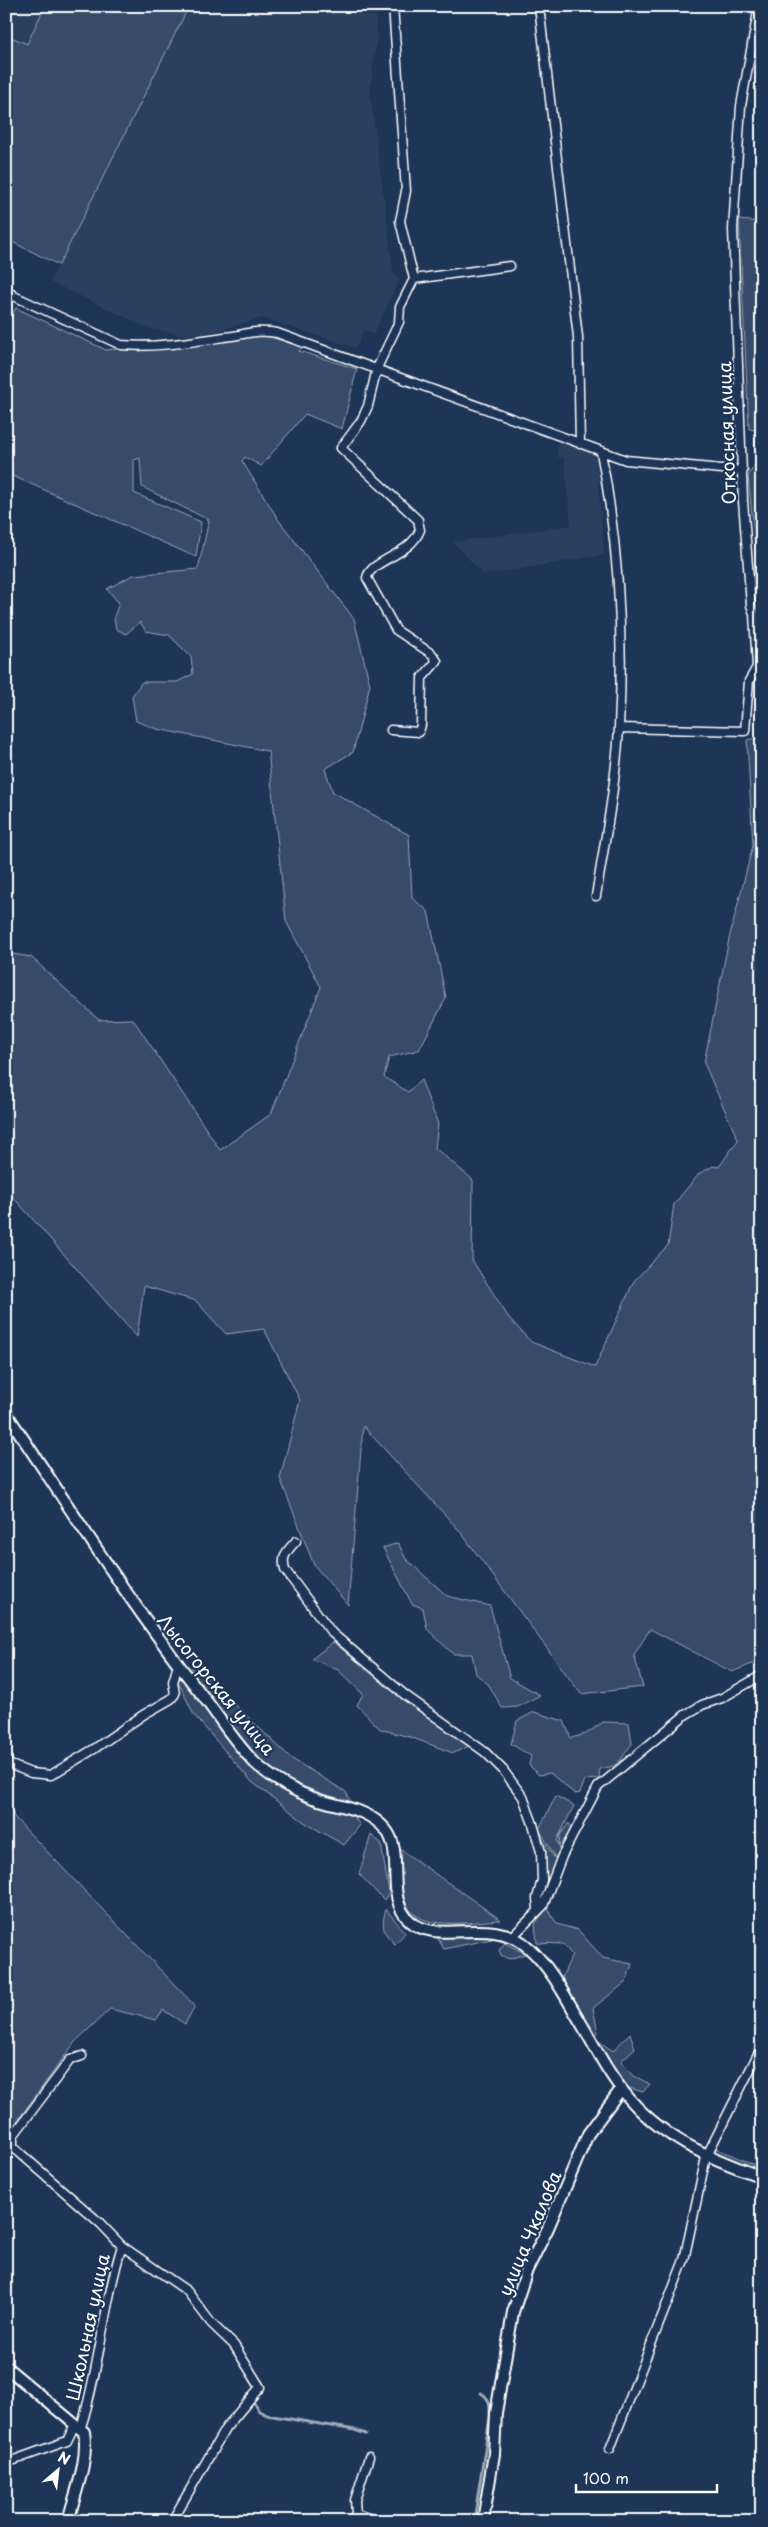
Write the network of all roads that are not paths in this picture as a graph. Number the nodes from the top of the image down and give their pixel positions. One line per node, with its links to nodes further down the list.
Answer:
1 (393, 6): 5 (street)
2 (539, 6): 8 (street)
3 (759, 6): 10 (street, Откосная улица)
4 (510, 266): 5 (street)
5 (414, 279): 7 (street)
6 (6, 289): 7 (street)
7 (377, 368): 8 (street); 12 (street)
8 (580, 444): 9 (street)
9 (601, 452): 10 (street); 11 (street)
10 (743, 472): 11 (street, Откосная улица)
11 (619, 728): 13 (street)
12 (391, 730)
13 (596, 896)
14 (6, 1413): 16 (street, Лысогорская улица)
15 (296, 1541): 19 (street)
16 (178, 1664): 18 (street); 20 (street, Лысогорская улица)
17 (762, 1675): 19 (street)
18 (6, 1763)
19 (542, 1904): 20 (street)
20 (513, 1936): 23 (street, Лысогорская улица)
21 (762, 2046): 25 (street)
22 (82, 2056): 24 (street)
23 (621, 2089): 25 (street, Лысогорская улица); 37 (street, улица Чкалова)
24 (10, 2148): 27 (street)
25 (706, 2157): 26 (street, Лысогорская улица); 30 (street)
26 (762, 2177)
27 (122, 2246): 29 (street, Школьная улица); 35 (street, Школьная улица)
28 (6, 2368): 29 (street)
29 (78, 2425): 32 (street, Школьная улица); 34 (street, Школьная улица)
30 (610, 2449)
31 (369, 2457): 33 (street)
32 (6, 2463)
33 (354, 2518): 36 (street)
34 (68, 2521)
35 (172, 2521)
36 (378, 2521)
37 (483, 2521)

